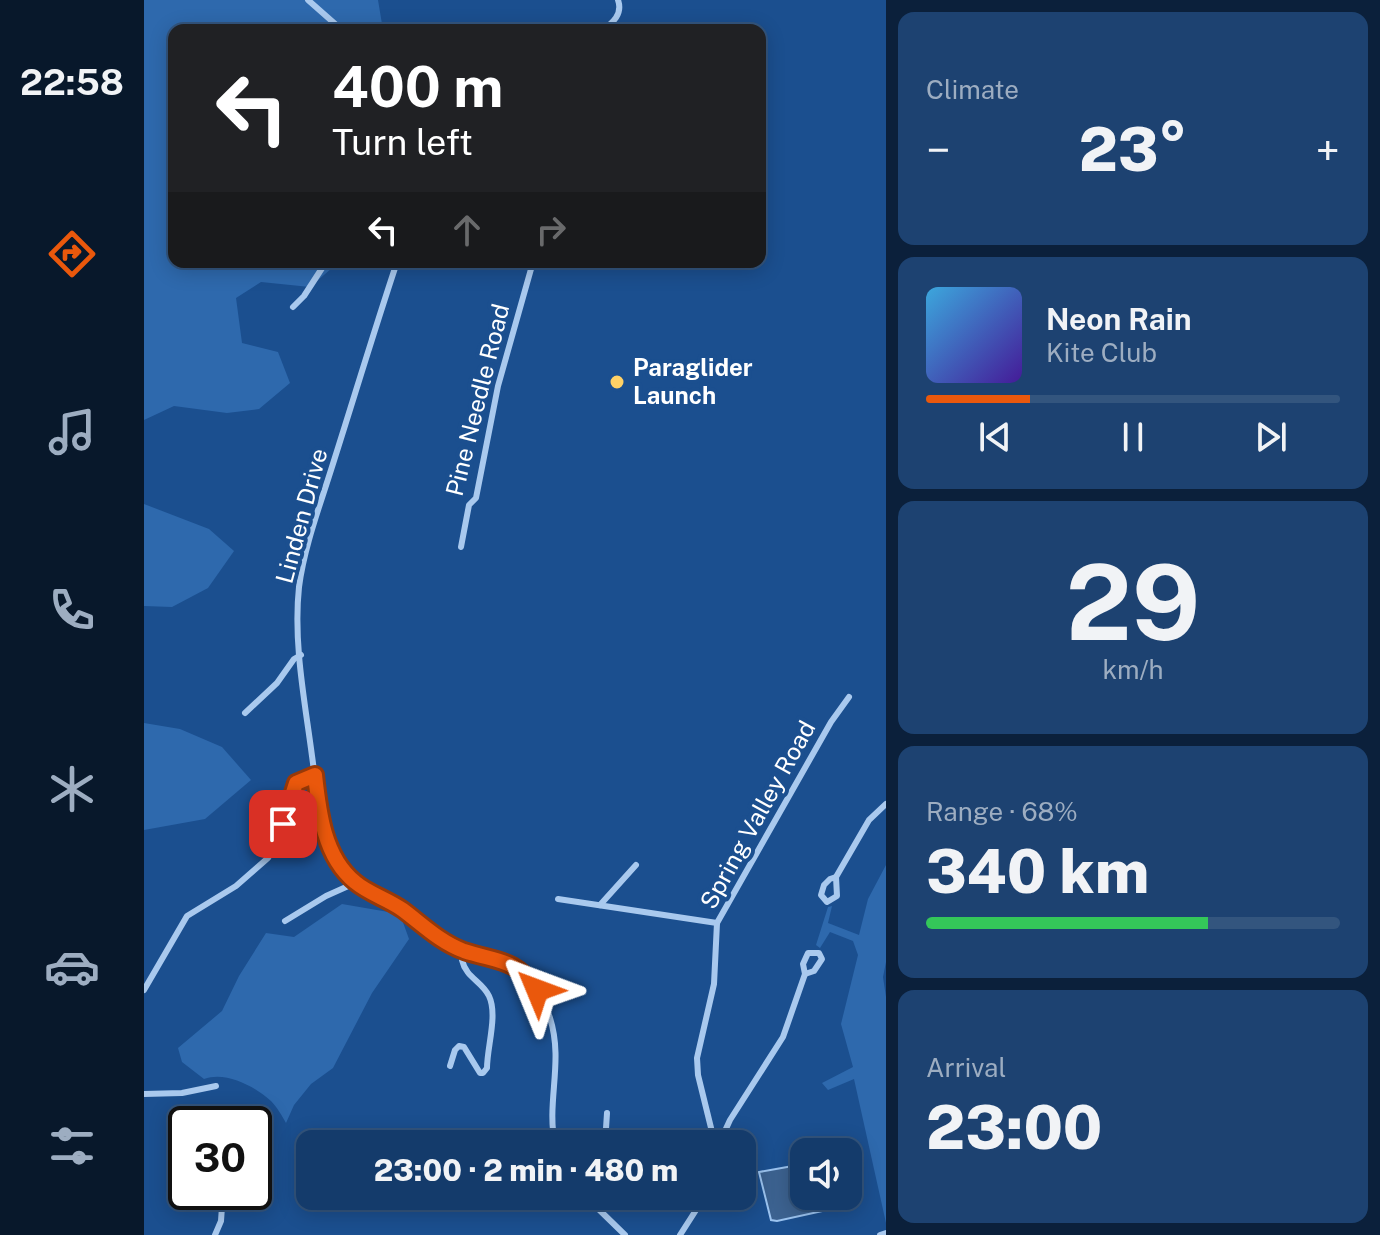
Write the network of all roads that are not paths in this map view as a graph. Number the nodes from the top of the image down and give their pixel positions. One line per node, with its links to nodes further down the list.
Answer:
1 (308, 0): 3 (street)
2 (618, 0): 4 (street)
3 (335, 24)
4 (610, 24)
5 (322, 268): 8 (street)
6 (395, 268): 10 (street, Linden Drive)
7 (531, 268): 9 (street, Pine Needle Road)
8 (293, 307)
9 (461, 547)
10 (301, 655): 12 (street); 13 (street, Linden Drive)
11 (849, 697): 21 (street, Spring Valley Road)
12 (245, 713)
13 (315, 775): 17 (street, Linden Drive); 24 (street)
14 (886, 804): 16 (street)
15 (636, 865): 19 (street)
16 (836, 877)
17 (355, 883): 20 (street); 22 (street, Linden Drive)
18 (558, 899): 19 (street)
19 (600, 905): 21 (street)
20 (285, 921)
21 (717, 923): 31 (street, Spring Valley Road)
22 (468, 952): 25 (street); 29 (street, Linden Drive)
23 (805, 974): 32 (street)
24 (144, 990)
25 (450, 1066)
26 (216, 1086): 27 (street)
27 (144, 1094)
28 (607, 1113): 30 (street)
29 (554, 1130)
30 (606, 1130)
31 (713, 1130)
32 (725, 1130)
33 (222, 1210): 37 (street)
34 (601, 1210): 38 (street)
35 (696, 1210): 39 (street)
36 (886, 1233): 40 (street)
37 (215, 1235)
38 (625, 1235)
39 (680, 1235)
40 (880, 1235)

